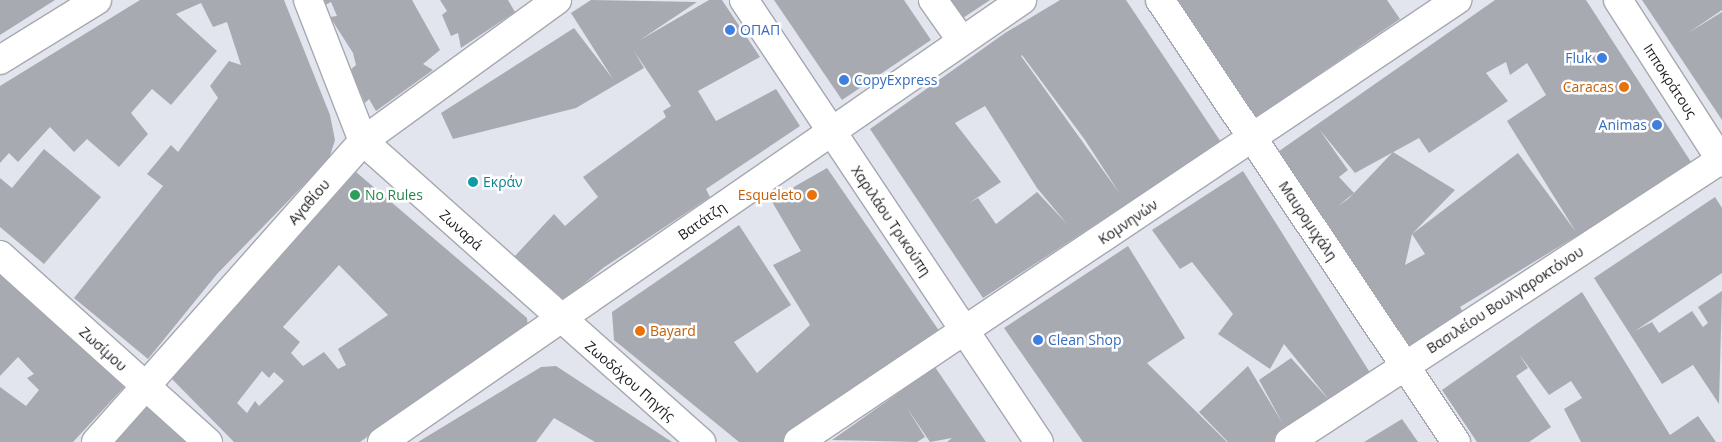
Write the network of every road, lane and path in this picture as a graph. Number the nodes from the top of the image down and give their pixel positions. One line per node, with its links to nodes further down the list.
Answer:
1 (97, 0): 11 (street)
2 (308, 0): 14 (street, Ζωναρά)
3 (744, 0): 12 (street, Χαριλάου Τρικούπη)
4 (933, 0): 10 (street)
5 (1022, 0): 10 (street, Βατάτζη)
6 (1160, 0): 13 (street, Μαυρομιχάλη)
7 (1457, 0): 13 (street, Κομνηνών)
8 (1618, 0): 15 (street, Ιπποκράτους)
9 (540, 4): 14 (street, Αγαθίου)
10 (962, 41): 12 (street, Βατάτζη)
11 (0, 60)
12 (831, 132): 17 (street, Βατάτζη); 18 (street, Χαριλάου Τρικούπη)
13 (1252, 138): 18 (street, Κομνηνών); 19 (street, Μαυρομιχάλη)
14 (363, 140): 17 (street, Ζωναρά); 20 (street, Αγαθίου)
15 (1722, 160): 19 (street, Βασιλείου Βουλγαροκτόνου)
16 (0, 255): 20 (street, Ζωσίμου)
17 (559, 320): 23 (street, Βατάτζη); 24 (street, Ζωοδόχου Πηγής)
18 (966, 331): 25 (street, Κομνηνών); 26 (street, Χαριλάου Τρικούπη)
19 (1404, 365): 27 (street, Βασιλείου Βουλγαροκτόνου); 28 (street, Μαυρομιχάλη)
20 (146, 388): 21 (street, Αγαθίου); 22 (street, Ζωσίμου)
21 (96, 442)
22 (208, 442)
23 (382, 442)
24 (701, 442)
25 (798, 442)
26 (1039, 442)
27 (1289, 442)
28 (1456, 442)

